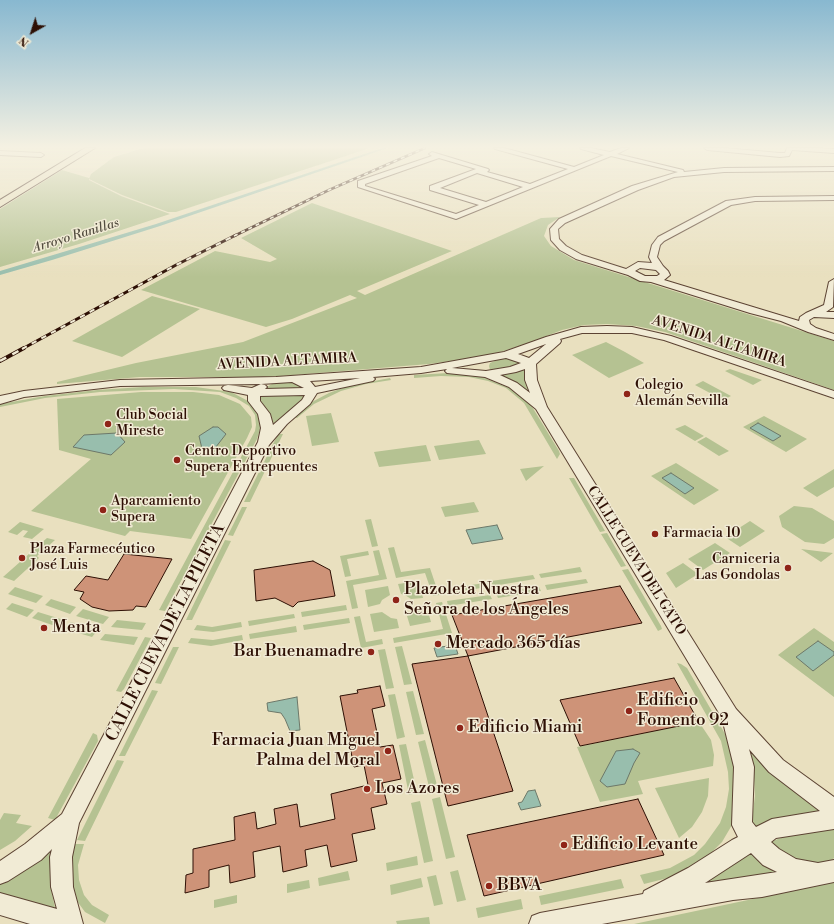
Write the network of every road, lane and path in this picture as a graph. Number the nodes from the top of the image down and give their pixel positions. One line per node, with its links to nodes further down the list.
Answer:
1 (21, 191): 7 (main road)
2 (375, 191): 8 (street)
3 (443, 191): 8 (street)
4 (521, 191): 8 (street)
5 (627, 191): 10 (street)
6 (834, 198): 9 (street)
7 (0, 204)
8 (487, 205)
9 (653, 257): 10 (street); 11 (street)
10 (635, 268): 11 (street); 12 (street)
11 (662, 271): 12 (street); 14 (street)
12 (652, 280): 14 (street)
13 (833, 289): 16 (street)
14 (715, 300): 15 (street)
15 (753, 311): 16 (street); 18 (street)
16 (812, 314): 17 (street); 18 (street)
17 (834, 316)
18 (812, 330): 20 (street)
19 (570, 334): 21 (street, AVENIDA ALTAMIRA); 23 (street, AVENIDA ALTAMIRA); 32 (street, AVENIDA ALTAMIRA)
20 (834, 337)
21 (506, 355): 22 (street, AVENIDA ALTAMIRA); 23 (street)
22 (491, 358): 24 (street, AVENIDA ALTAMIRA); 26 (street)
23 (530, 363): 26 (street, AVENIDA ALTAMIRA); 34 (street)
24 (421, 370): 25 (street, AVENIDA ALTAMIRA); 26 (street, AVENIDA ALTAMIRA)
25 (402, 372): 27 (street, AVENIDA ALTAMIRA); 30 (street, AVENIDA ALTAMIRA)
26 (486, 374): 34 (street)
27 (294, 379): 28 (street, AVENIDA ALTAMIRA); 30 (street)
28 (276, 380): 29 (street, AVENIDA ALTAMIRA); 31 (street)
29 (175, 382): 31 (street, AVENIDA ALTAMIRA); 33 (street, AVENIDA ALTAMIRA)
30 (312, 391): 31 (street, AVENIDA ALTAMIRA); 35 (street)
31 (254, 392): 35 (street)
32 (834, 395)
33 (0, 400)
34 (541, 407): 36 (street, CALLE CUEVA DEL GATO)
35 (263, 444): 39 (street, CALLE CUEVA DE LA PILETA)
36 (730, 715): 37 (street); 40 (street)
37 (834, 809)
38 (834, 819): 40 (street)
39 (69, 821): 42 (street); 46 (street)
40 (754, 841): 41 (street); 44 (street)
41 (829, 871): 44 (street)
42 (0, 873)
43 (0, 904): 45 (street)
44 (641, 905): 47 (street)
45 (69, 924)
46 (72, 924)
47 (540, 924)

